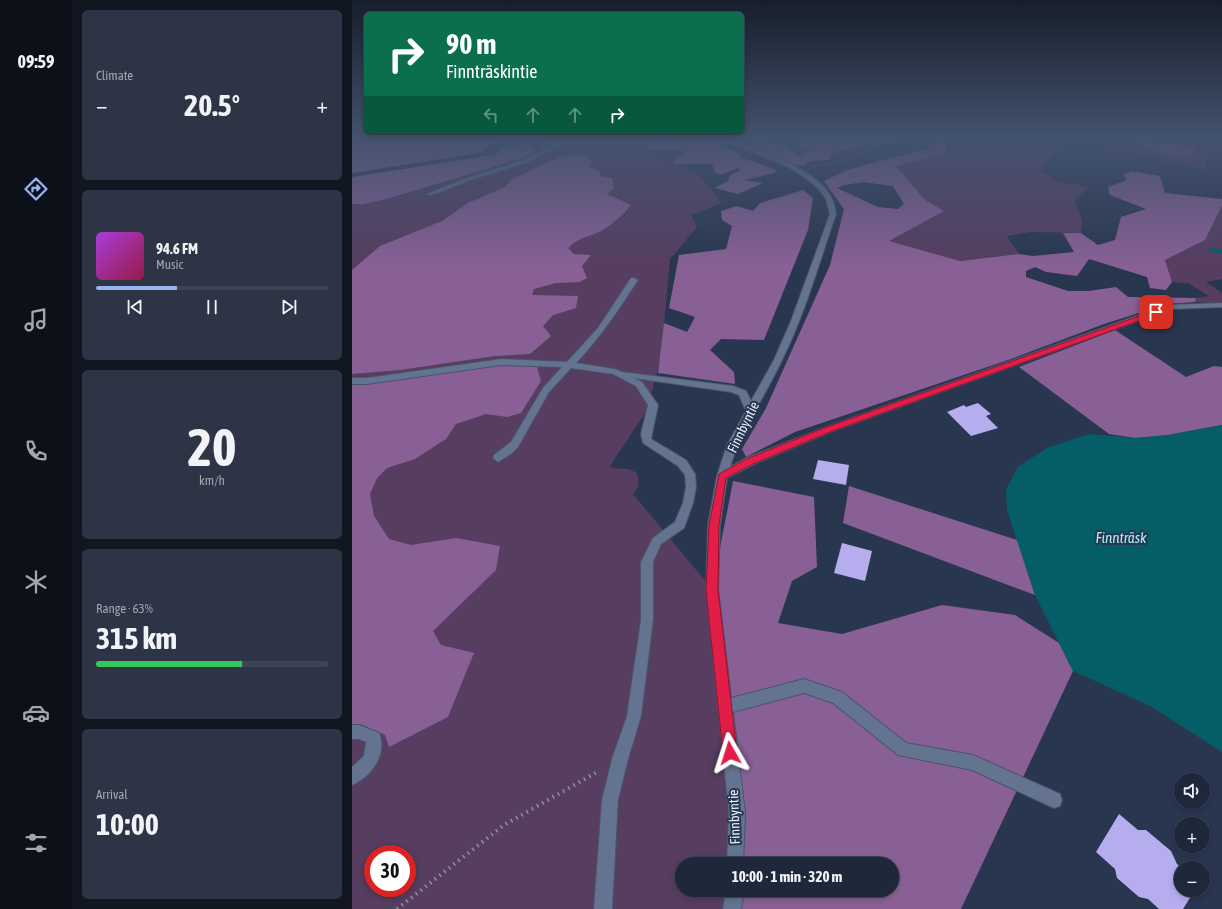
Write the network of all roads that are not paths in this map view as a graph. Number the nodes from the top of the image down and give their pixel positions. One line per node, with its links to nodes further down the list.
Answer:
1 (463, 181): 3 (street)
2 (815, 181): 9 (street, Finnbyntie)
3 (430, 194)
4 (634, 280): 6 (street)
5 (1222, 305): 11 (street)
6 (571, 365): 7 (street); 8 (street); 10 (street)
7 (615, 372): 9 (street); 18 (street)
8 (352, 381)
9 (750, 410): 11 (street, Finnbyntie)
10 (498, 458)
11 (722, 476): 12 (street, Finnbyntie)
12 (725, 707): 15 (street); 16 (street, Finnbyntie)
13 (352, 732): 14 (street)
14 (352, 777)
15 (1054, 800)
16 (735, 857)
17 (733, 897): 19 (street)
18 (603, 909)
19 (732, 909)

